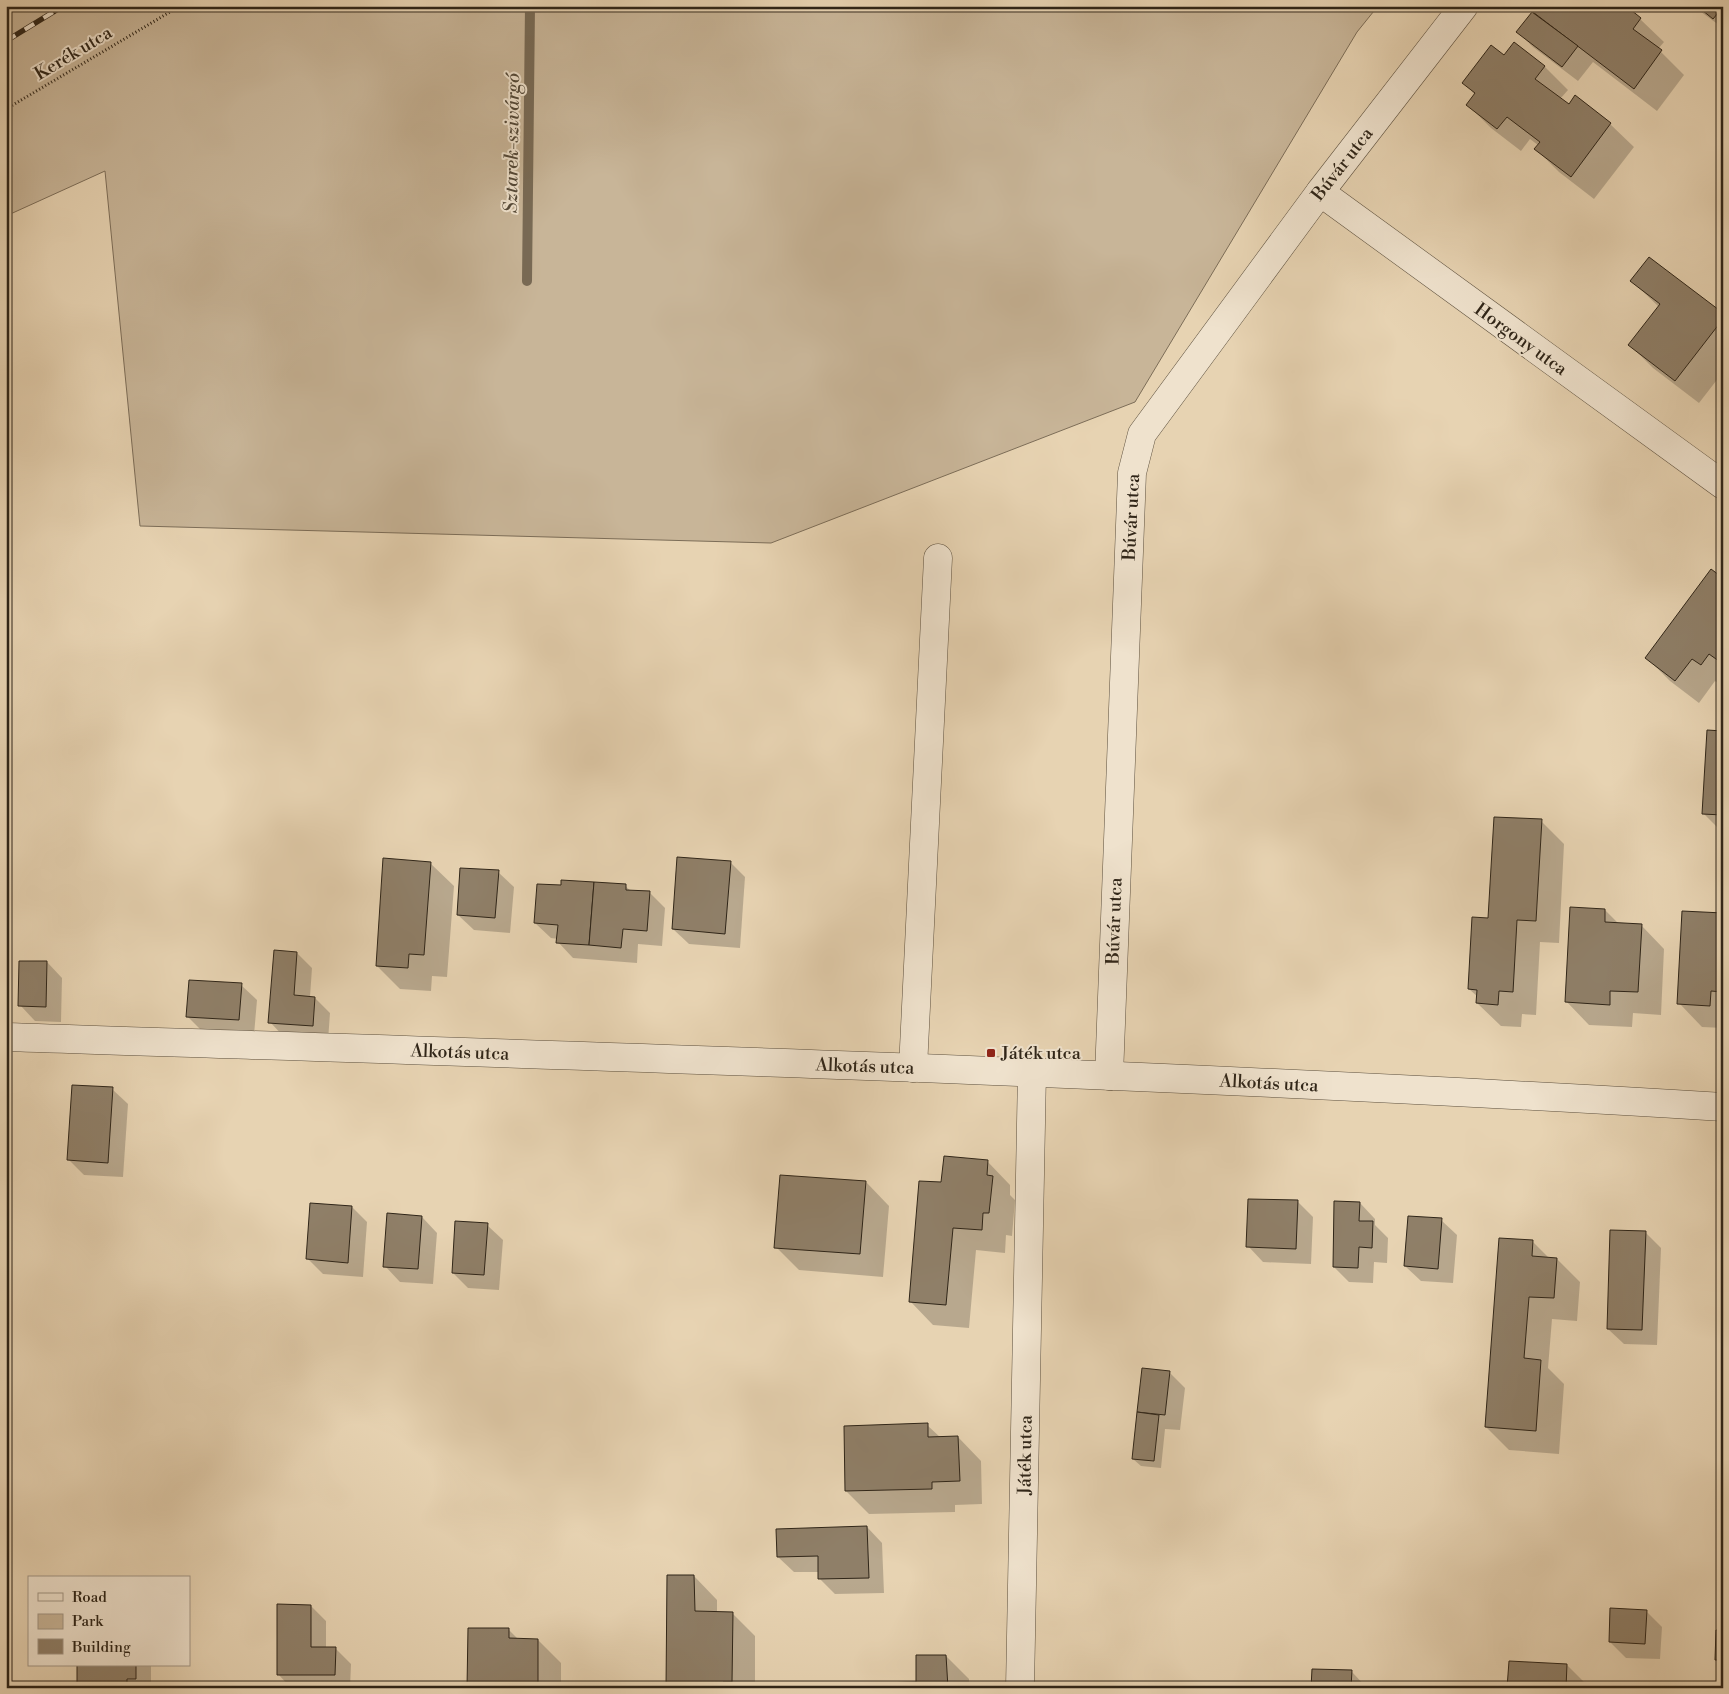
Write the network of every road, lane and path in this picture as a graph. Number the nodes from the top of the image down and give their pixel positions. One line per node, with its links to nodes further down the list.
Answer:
1 (180, 6): 3 (path, Kerék utca)
2 (1464, 6): 4 (street, Búvár utca)
3 (6, 109)
4 (1320, 192): 5 (street, Horgony utca); 10 (street, Búvár utca)
5 (1723, 485)
6 (938, 558): 8 (street)
7 (6, 1037): 8 (street, Alkotás utca)
8 (913, 1068): 9 (street, Alkotás utca)
9 (1032, 1072): 10 (street, Alkotás utca); 12 (street, Játék utca)
10 (1109, 1076): 11 (street, Alkotás utca)
11 (1723, 1108)
12 (1020, 1688)

